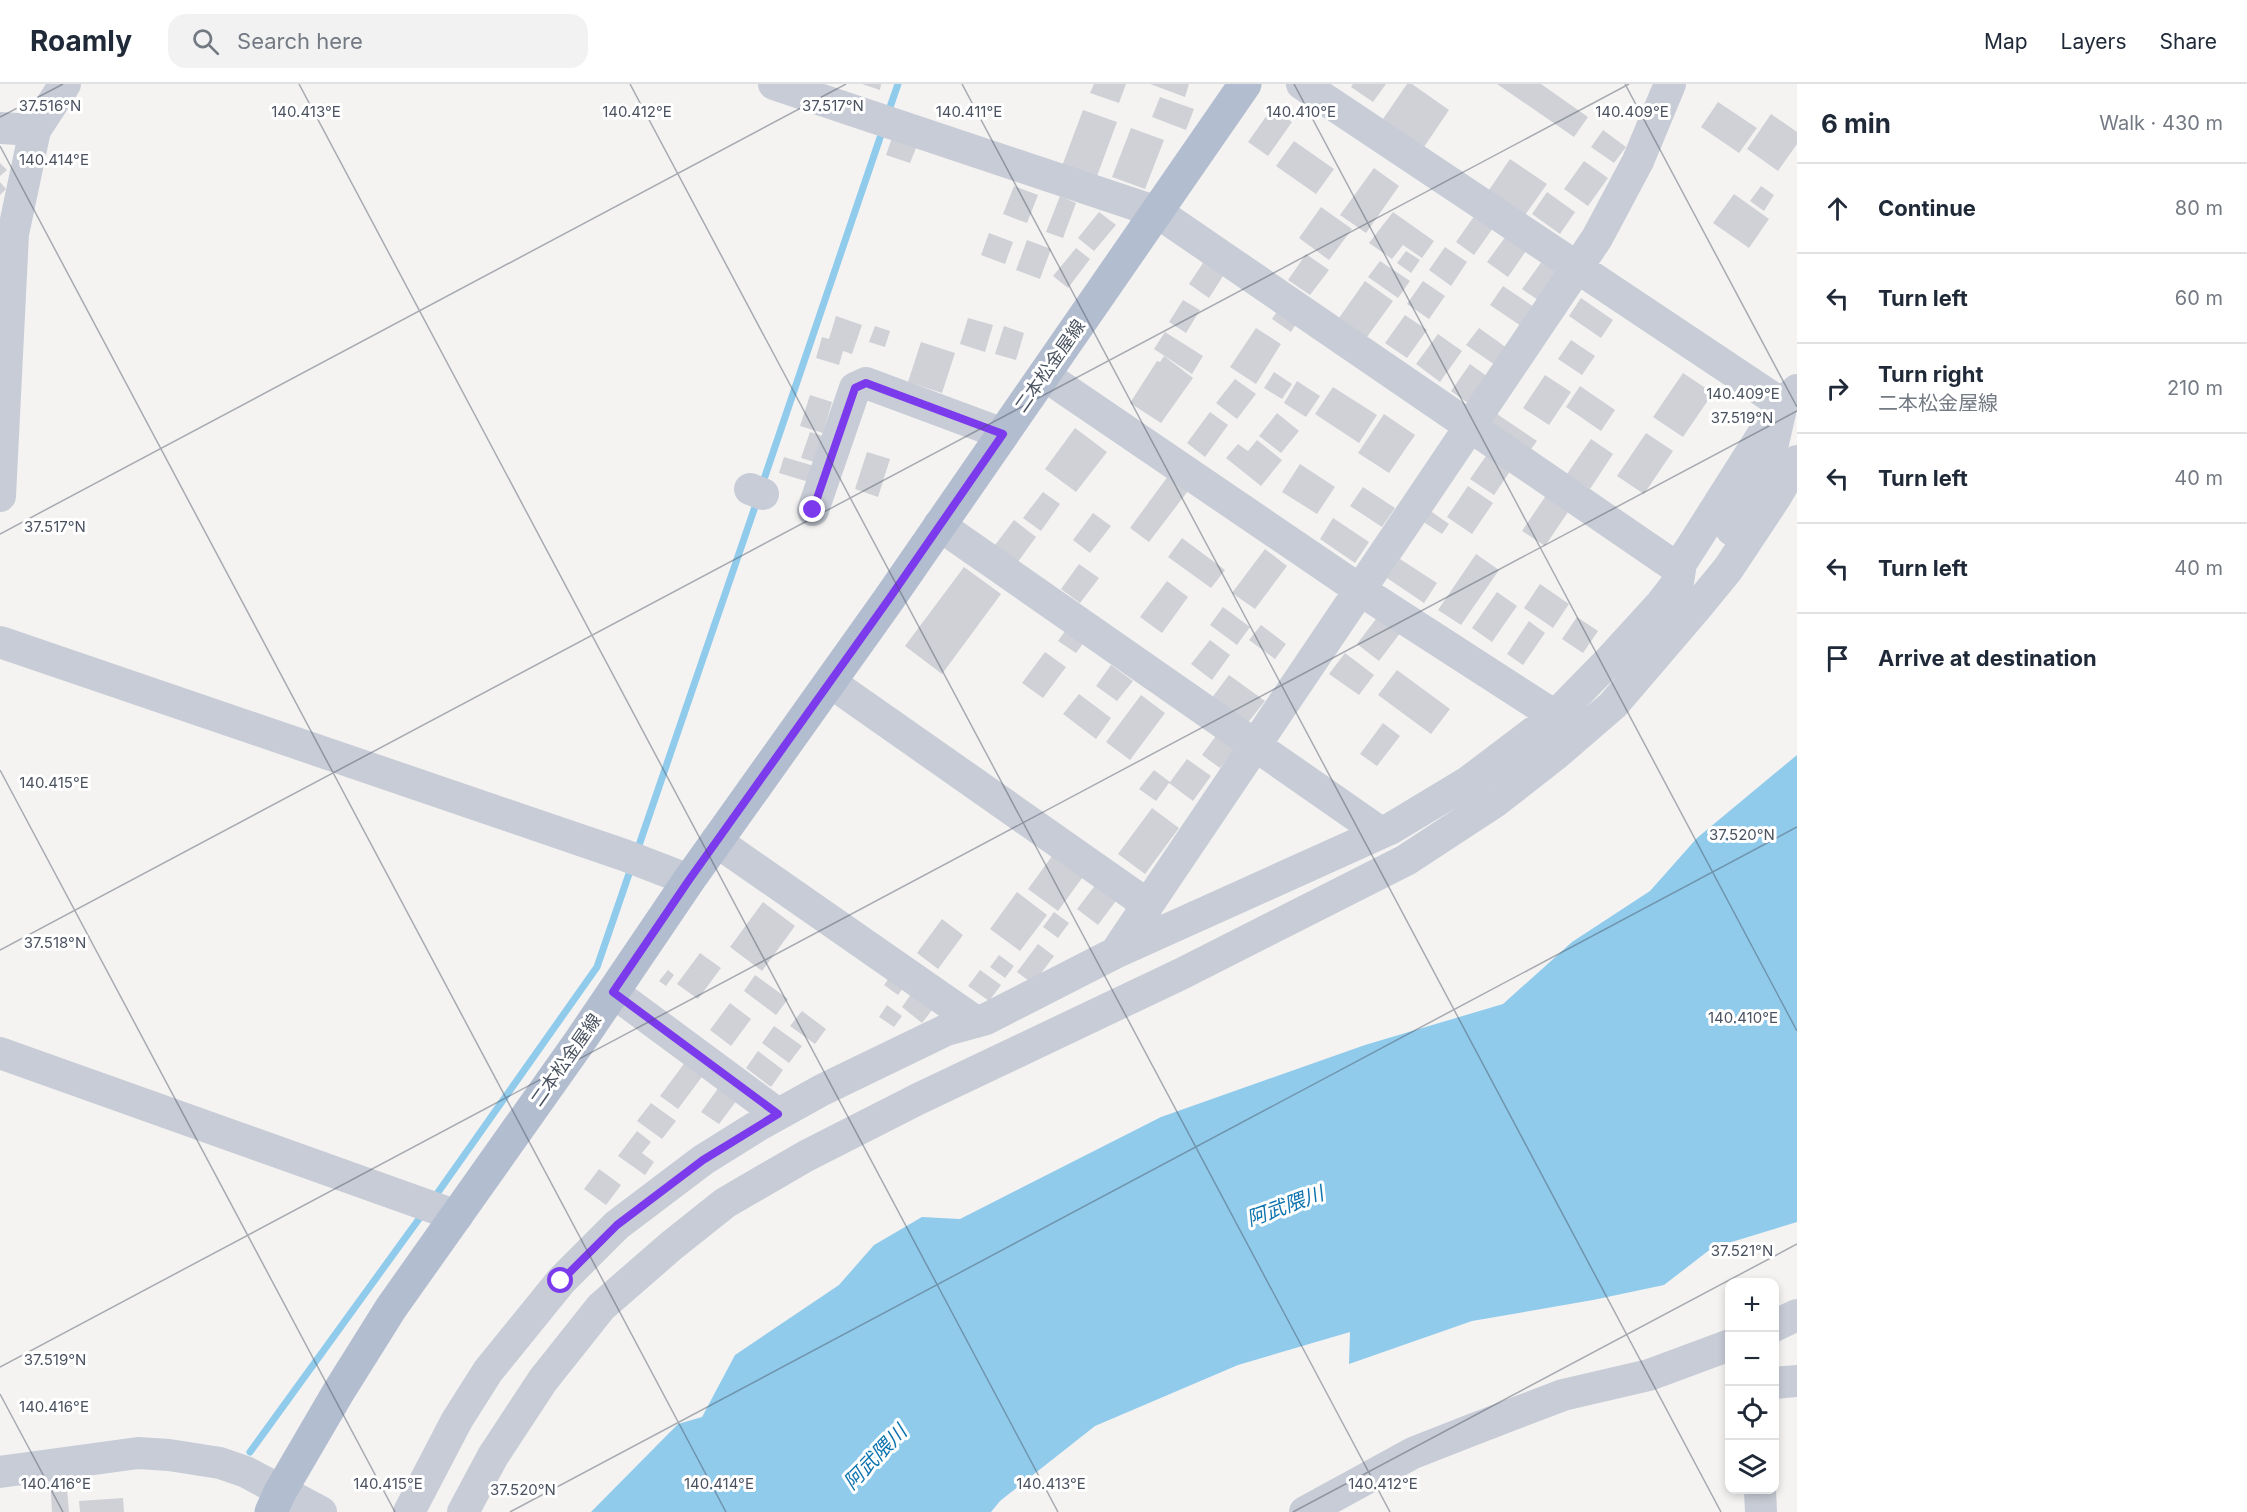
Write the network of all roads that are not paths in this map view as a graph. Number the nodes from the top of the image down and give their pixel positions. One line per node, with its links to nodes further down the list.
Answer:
1 (65, 84): 7 (street)
2 (774, 84): 8 (street)
3 (1245, 84): 8 (main road, 二本松金屋線)
4 (1302, 84): 9 (street)
5 (1670, 84): 9 (street)
6 (0, 128): 7 (street)
7 (35, 130): 15 (street)
8 (1157, 212): 10 (main road, 二本松金屋線); 12 (street)
9 (1576, 267): 11 (street); 12 (street)
10 (1044, 375): 13 (main road, 二本松金屋線); 19 (street)
11 (1790, 397): 18 (street); 20 (street)
12 (1470, 425): 18 (street); 19 (street)
13 (1003, 434): 16 (street); 17 (main road, 二本松金屋線)
14 (1797, 461): 20 (street)
15 (0, 496)
16 (813, 510)
17 (939, 525): 22 (main road, 二本松金屋線); 24 (street)
18 (1680, 570): 23 (street)
19 (1360, 590): 23 (street); 24 (street)
20 (1696, 608): 45 (street)
21 (0, 642): 27 (street)
22 (830, 682): 26 (main road, 二本松金屋線); 28 (street)
23 (1555, 716): 25 (street)
24 (1255, 747): 25 (street); 28 (street)
25 (1381, 833): 29 (street)
26 (716, 841): 27 (main road, 二本松金屋線); 31 (street)
27 (689, 880): 30 (main road, 二本松金屋線)
28 (1149, 905): 29 (street)
29 (1116, 953): 31 (street)
30 (613, 992): 33 (street); 34 (main road, 二本松金屋線)
31 (976, 1022): 33 (street)
32 (0, 1053): 34 (street)
33 (778, 1114): 44 (street)
34 (440, 1210): 42 (main road, 二本松金屋線)
35 (1797, 1315): 36 (street)
36 (1779, 1324)
37 (1725, 1347): 46 (street)
38 (1797, 1381): 39 (street)
39 (1779, 1383)
40 (0, 1472): 42 (street)
41 (1760, 1494): 47 (street)
42 (275, 1502): 43 (street)
43 (321, 1512)
44 (409, 1512)
45 (463, 1512)
46 (1305, 1512)
47 (1761, 1512)

